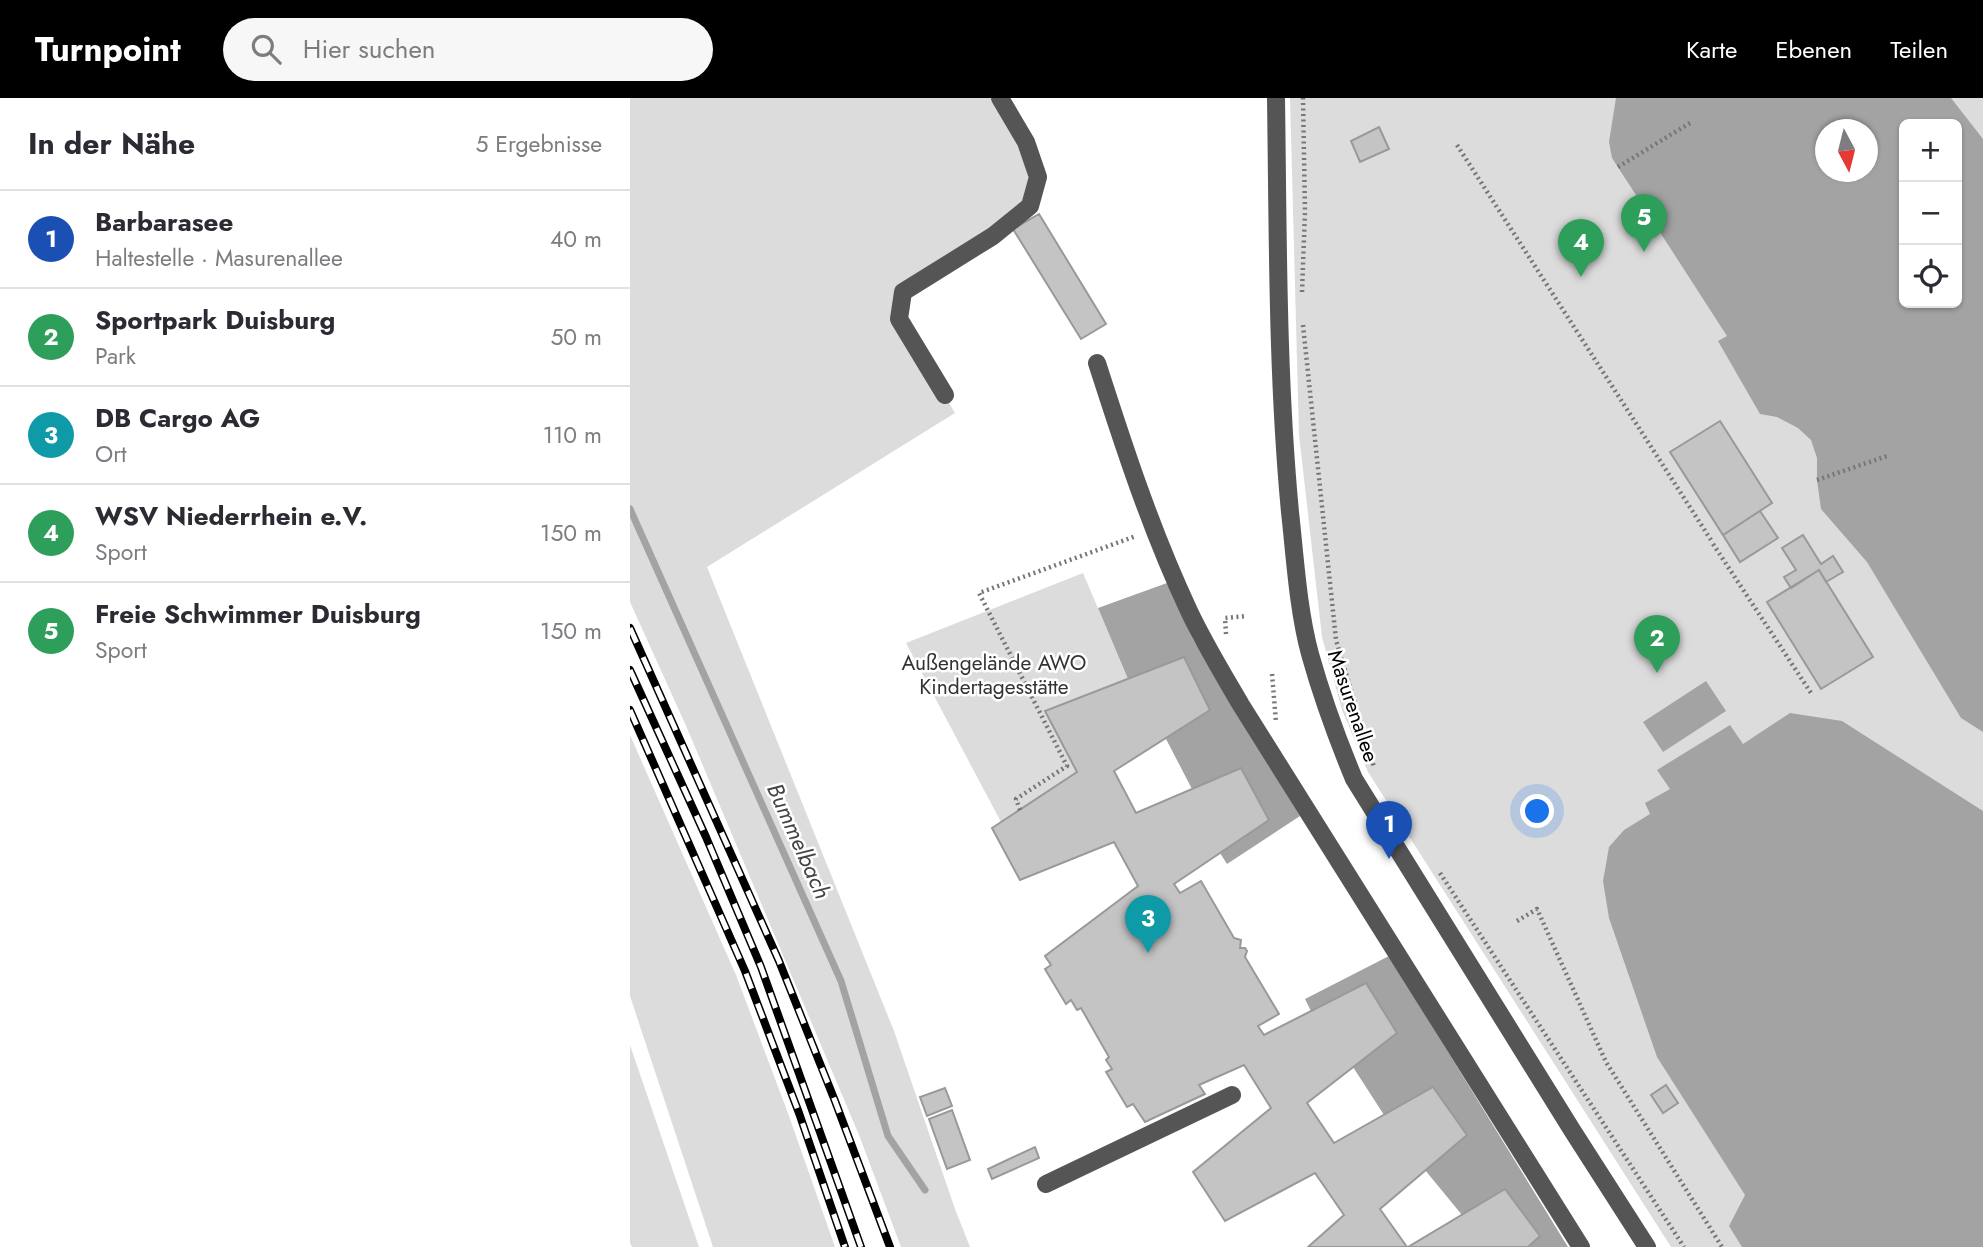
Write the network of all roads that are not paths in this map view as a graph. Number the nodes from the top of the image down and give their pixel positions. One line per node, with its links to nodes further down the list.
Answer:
1 (1000, 98): 4 (street)
2 (1276, 98): 8 (street, Masurenallee)
3 (1097, 363): 7 (street)
4 (945, 395)
5 (1232, 1095): 6 (street)
6 (1046, 1184)
7 (1581, 1247)
8 (1647, 1247)

